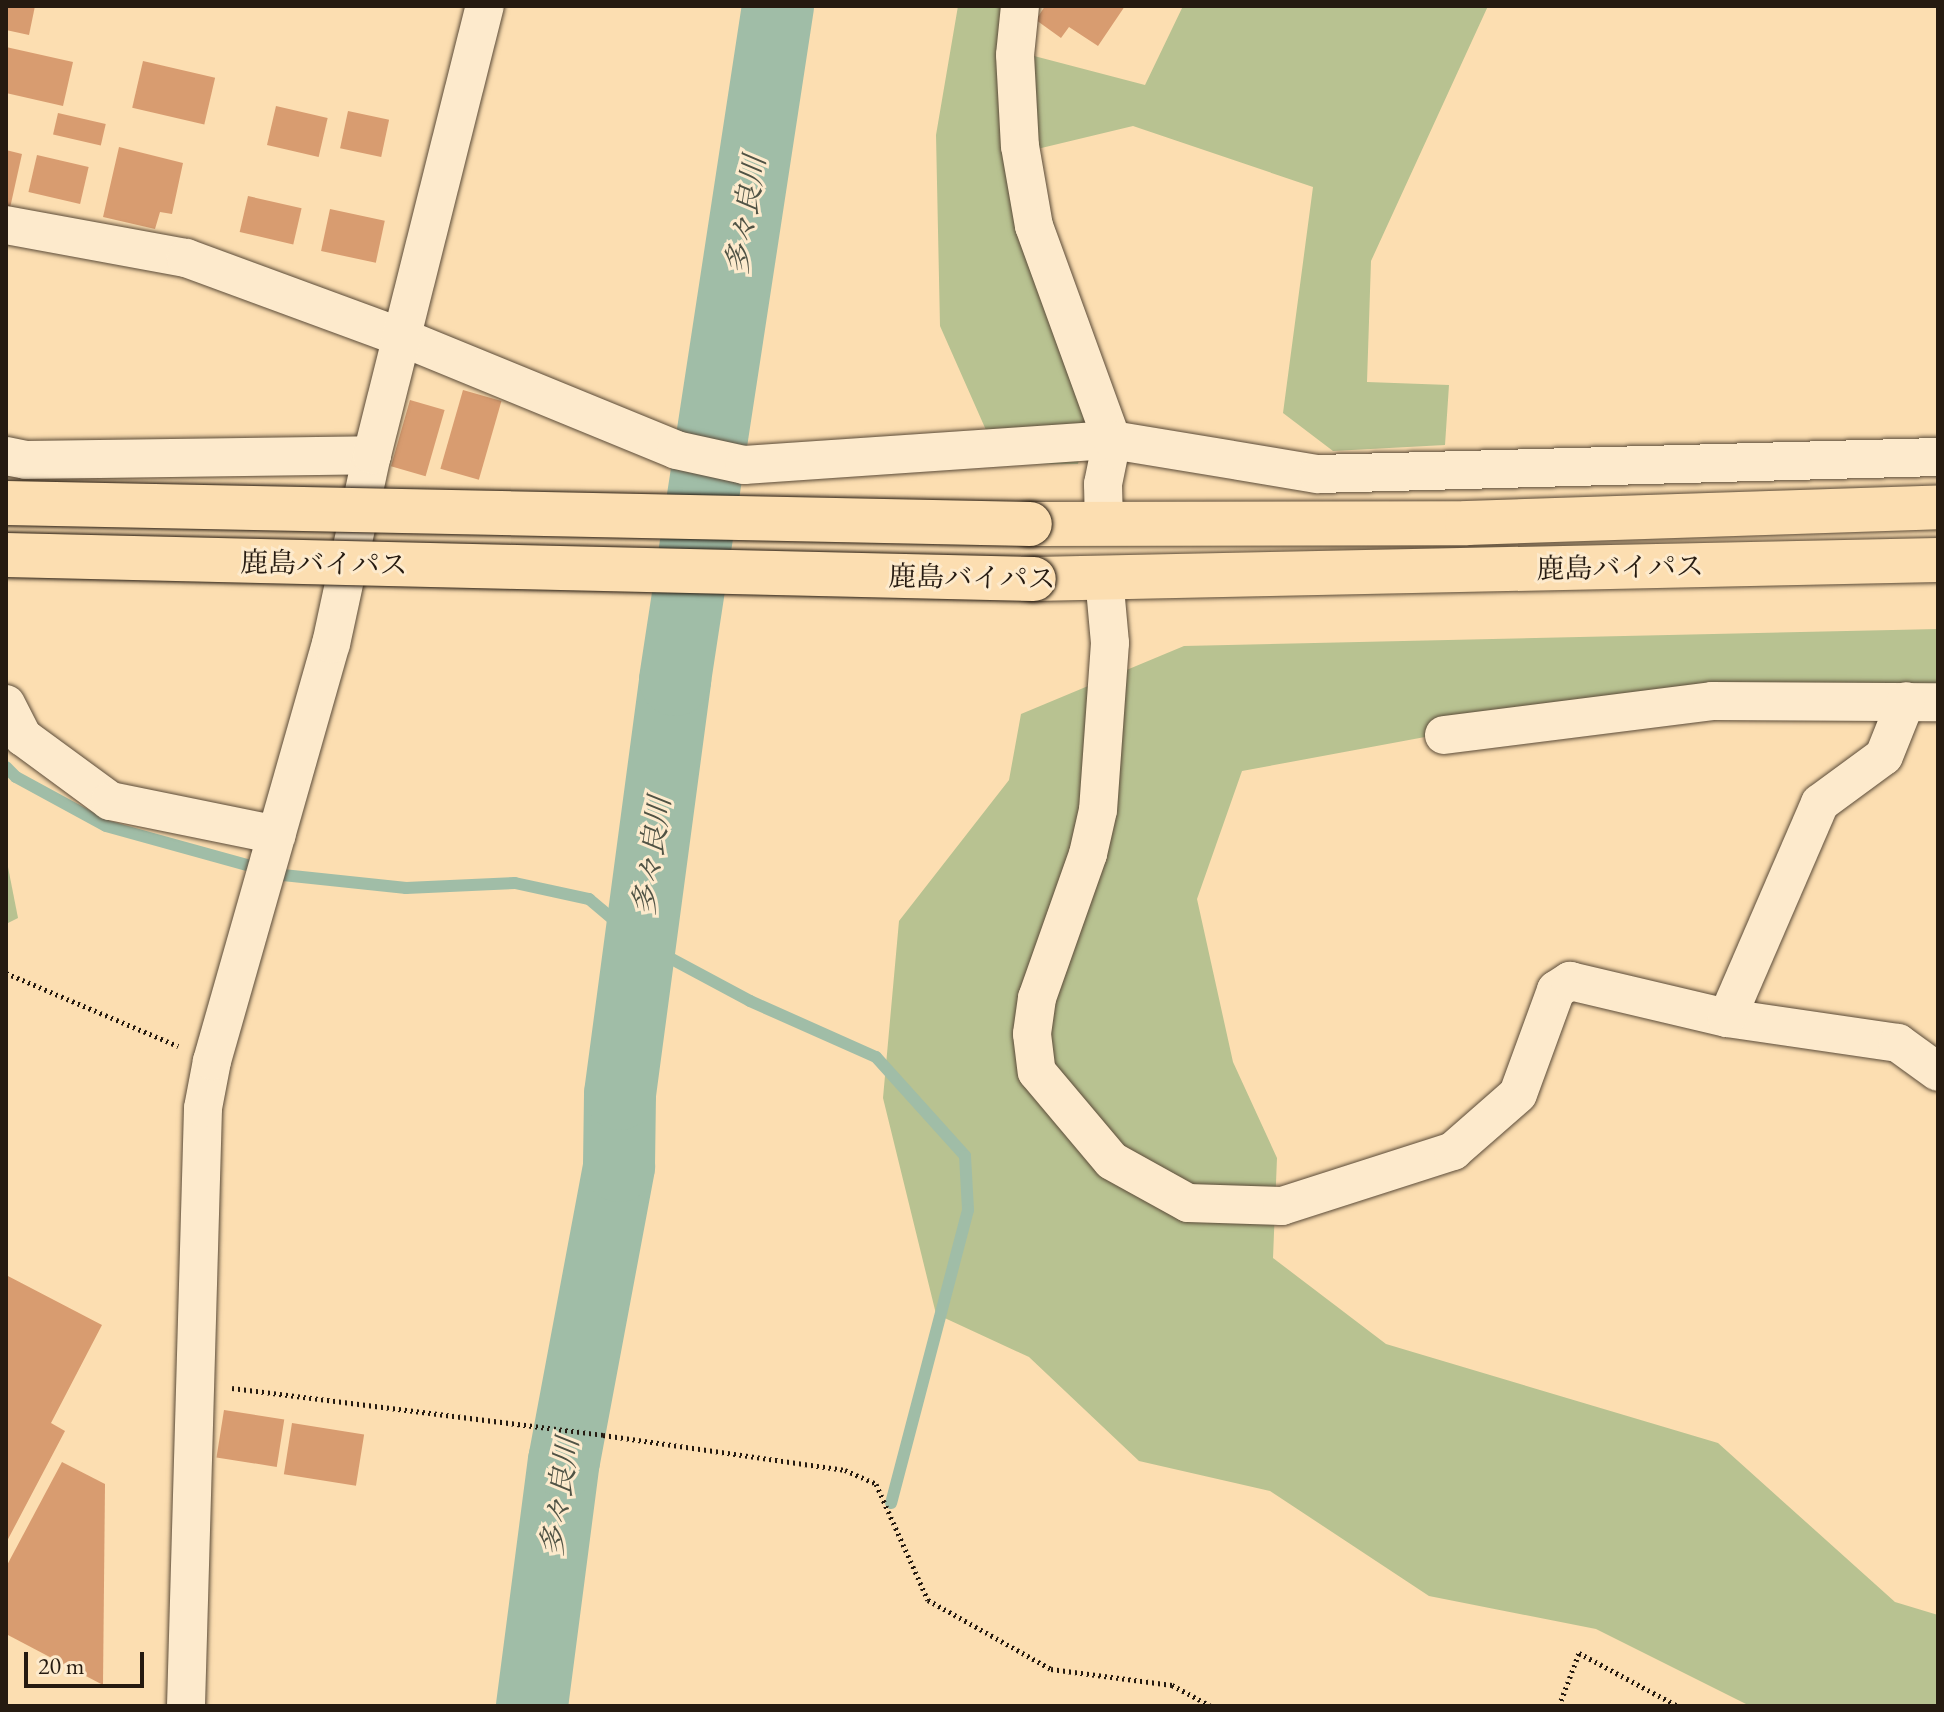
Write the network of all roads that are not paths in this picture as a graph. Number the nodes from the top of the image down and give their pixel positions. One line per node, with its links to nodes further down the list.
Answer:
1 (485, 6): 4 (street)
2 (1020, 6): 5 (street)
3 (6, 225): 4 (street)
4 (401, 337): 5 (street); 6 (street)
5 (1112, 440): 8 (street); 11 (street)
6 (372, 455): 7 (street); 18 (street)
7 (6, 456)
8 (1938, 457)
9 (6, 503): 11 (highway, 鹿島バイパス, bridge)
10 (1938, 507): 11 (highway, 鹿島バイパス)
11 (1104, 524)
12 (6, 555): 14 (highway, 鹿島バイパス, bridge)
13 (1938, 560): 14 (highway, 鹿島バイパス)
14 (1104, 577): 19 (street)
15 (1922, 701): 17 (street); 19 (street)
16 (6, 704): 18 (street)
17 (1444, 735)
18 (277, 835): 21 (street)
19 (1727, 1018): 20 (street)
20 (1938, 1072)
21 (186, 1706)

